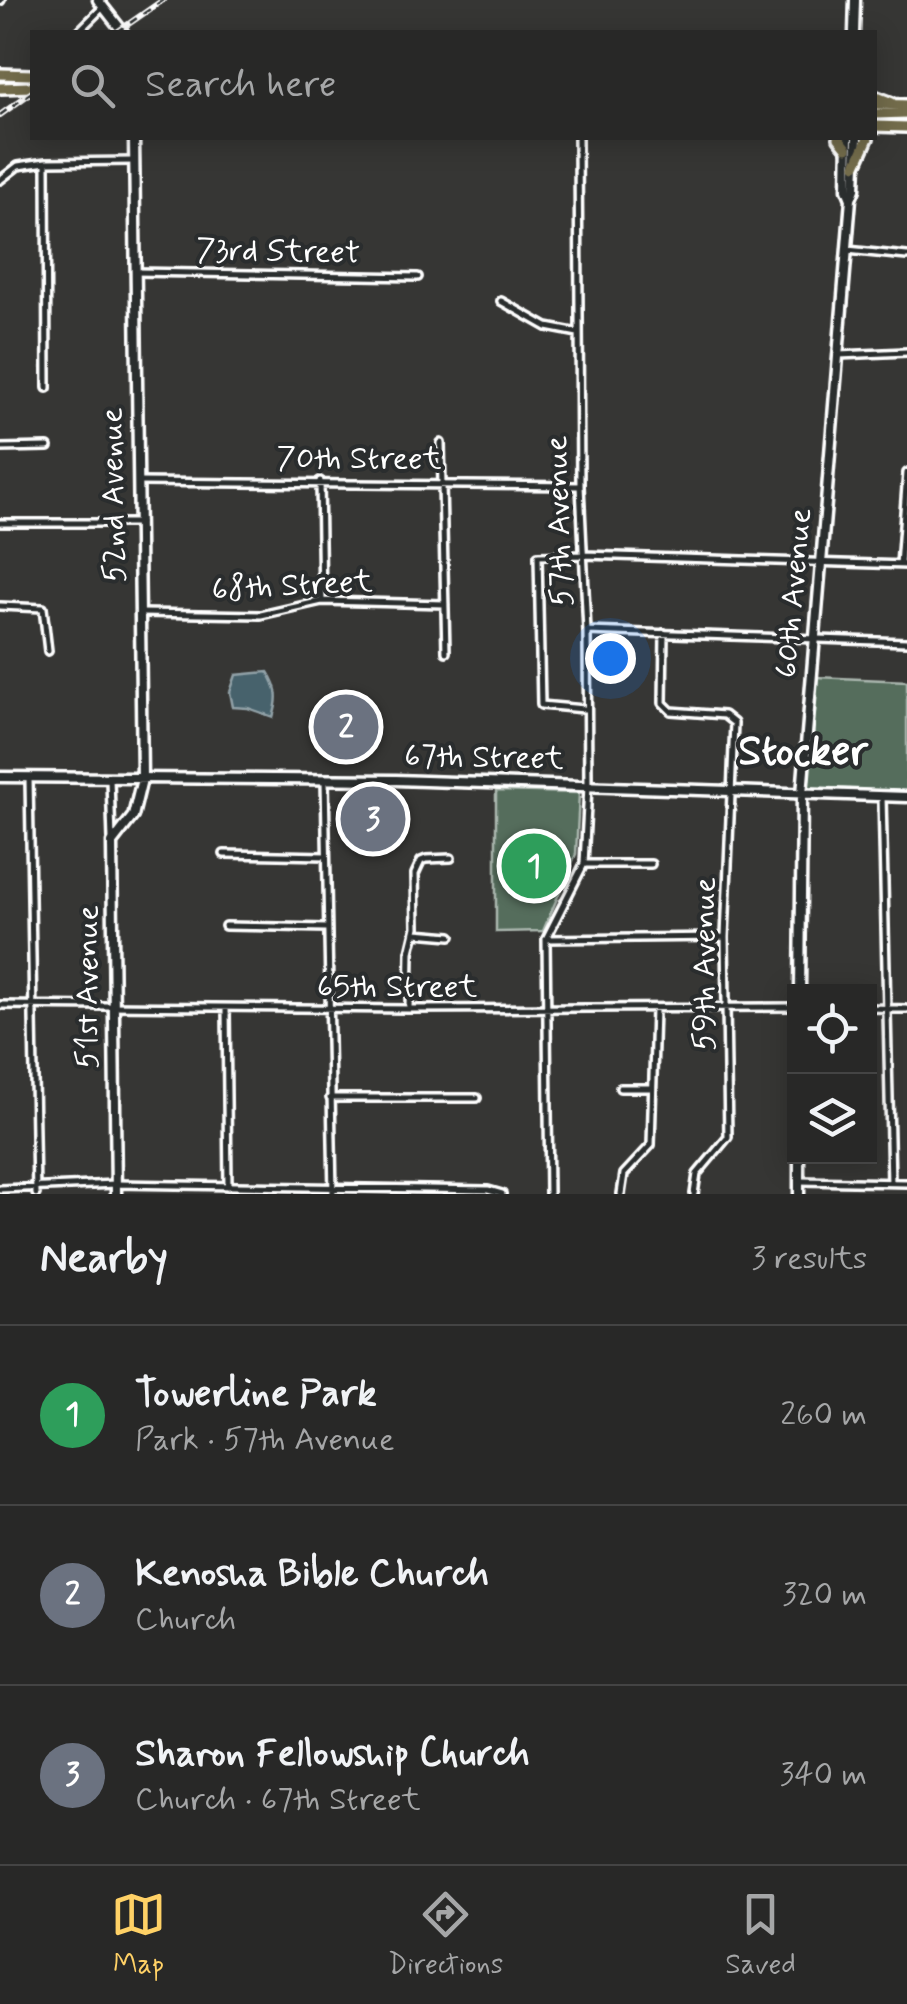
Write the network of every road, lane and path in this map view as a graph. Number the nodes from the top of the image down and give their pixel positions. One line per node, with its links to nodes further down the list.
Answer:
1 (855, 0): 5 (street)
2 (100, 4): 3 (street); 4 (street)
3 (80, 30)
4 (121, 30)
5 (854, 30)
6 (0, 74): 7 (main road)
7 (30, 74)
8 (0, 88): 9 (main road)
9 (30, 88)
10 (877, 97): 12 (main road)
11 (877, 104): 12 (main road)
12 (894, 104): 13 (main road)
13 (907, 105)
14 (907, 113): 15 (main road)
15 (877, 114)
16 (907, 128): 17 (main road)
17 (877, 129)
18 (134, 140): 23 (street, 52nd Avenue)
19 (578, 140): 33 (street, 57th Avenue)
20 (857, 140): 25 (street, 60th Avenue)
21 (867, 140): 25 (main road)
22 (848, 143): 27 (street, 60th Avenue)
23 (134, 161): 24 (street); 30 (street, 52nd Avenue)
24 (46, 162): 26 (street); 36 (street)
25 (856, 164): 27 (street, 60th Avenue)
26 (0, 180)
27 (851, 199): 28 (street, 60th Avenue)
28 (847, 250): 29 (street); 35 (street, 60th Avenue)
29 (907, 256)
30 (136, 272): 31 (street, 73rd Street); 42 (street, 52nd Avenue)
31 (418, 277)
32 (501, 301): 33 (street)
33 (578, 333): 44 (street, 57th Avenue)
34 (907, 352): 35 (street)
35 (839, 355): 48 (street, 60th Avenue)
36 (47, 388)
37 (441, 443): 43 (street)
38 (48, 447): 39 (street)
39 (0, 448)
40 (907, 473): 49 (street)
41 (320, 481): 42 (street, 70th Street); 43 (street, 70th Street); 50 (street)
42 (139, 482): 45 (street, 52nd Avenue)
43 (443, 482): 44 (street, 70th Street); 51 (street)
44 (580, 486): 47 (street, 57th Avenue)
45 (140, 522): 46 (street); 53 (street, 52nd Avenue)
46 (0, 523)
47 (584, 555): 48 (street); 54 (street, 57th Avenue); 60 (street)
48 (820, 563): 49 (street); 56 (street, 60th Avenue)
49 (904, 565)
50 (322, 601): 51 (street, 68th Street); 53 (street, 68th Street)
51 (445, 604): 59 (street)
52 (0, 606): 58 (street)
53 (142, 613): 64 (street, 52nd Avenue)
54 (587, 631): 55 (street); 60 (street, 57th Avenue)
55 (664, 633): 56 (street); 67 (street, 59th Avenue)
56 (816, 639): 57 (street); 68 (street, 60th Avenue)
57 (907, 642)
58 (48, 651)
59 (446, 652)
60 (585, 709): 66 (street, 57th Avenue)
61 (0, 778): 62 (street, 67th Street)
62 (30, 779): 63 (street, 67th Street); 84 (street)
63 (110, 779): 64 (street, 67th Street); 71 (street, 51st Avenue)
64 (142, 779): 65 (street, 67th Street); 71 (street, 52nd Avenue)
65 (324, 780): 66 (street, 67th Street); 73 (street)
66 (588, 786): 67 (street, 67th Street); 75 (street, 57th Avenue)
67 (730, 790): 68 (street, 67th Street); 81 (street, 59th Avenue)
68 (802, 794): 69 (street, 67th Street); 83 (street, 60th Avenue)
69 (882, 796): 70 (street, 67th Street); 91 (street)
70 (907, 797)
71 (112, 843): 85 (street, 51st Avenue)
72 (224, 854): 73 (street)
73 (326, 856): 78 (street)
74 (451, 858): 79 (street)
75 (584, 864): 76 (street); 82 (street, 57th Avenue)
76 (651, 864)
77 (226, 926): 78 (street)
78 (326, 928): 92 (street)
79 (416, 933): 80 (street); 93 (street)
80 (451, 936)
81 (726, 937): 82 (street); 87 (street, 59th Avenue)
82 (546, 939): 95 (street, 57th Avenue)
83 (800, 984)
84 (33, 1004): 85 (street, 65th Street); 86 (street, 65th Street); 105 (street)
85 (112, 1004): 89 (street, 65th Street); 108 (street, 51st Avenue)
86 (0, 1005)
87 (727, 1006): 88 (street, 65th Street); 94 (street, 65th Street); 114 (street, 59th Avenue)
88 (787, 1006)
89 (226, 1008): 92 (street, 65th Street); 106 (street)
90 (877, 1008): 91 (street)
91 (884, 1008): 96 (street); 103 (street)
92 (330, 1009): 93 (street, 65th Street); 99 (street)
93 (409, 1009): 95 (street, 65th Street)
94 (656, 1009): 95 (street, 65th Street); 98 (street)
95 (545, 1010): 112 (street, 57th Avenue)
96 (907, 1010)
97 (620, 1088): 98 (street)
98 (653, 1088): 113 (street)
99 (330, 1098): 100 (street); 109 (street)
100 (476, 1098)
101 (800, 1164): 102 (street)
102 (799, 1180): 103 (street); 115 (street)
103 (890, 1182): 104 (street)
104 (907, 1183)
105 (36, 1186): 107 (street); 108 (street); 110 (street)
106 (228, 1187): 108 (street); 109 (street)
107 (0, 1189)
108 (116, 1189)
109 (333, 1191): 111 (street)
110 (36, 1194)
111 (502, 1194)
112 (549, 1194)
113 (621, 1194)
114 (694, 1194)
115 (799, 1194)

